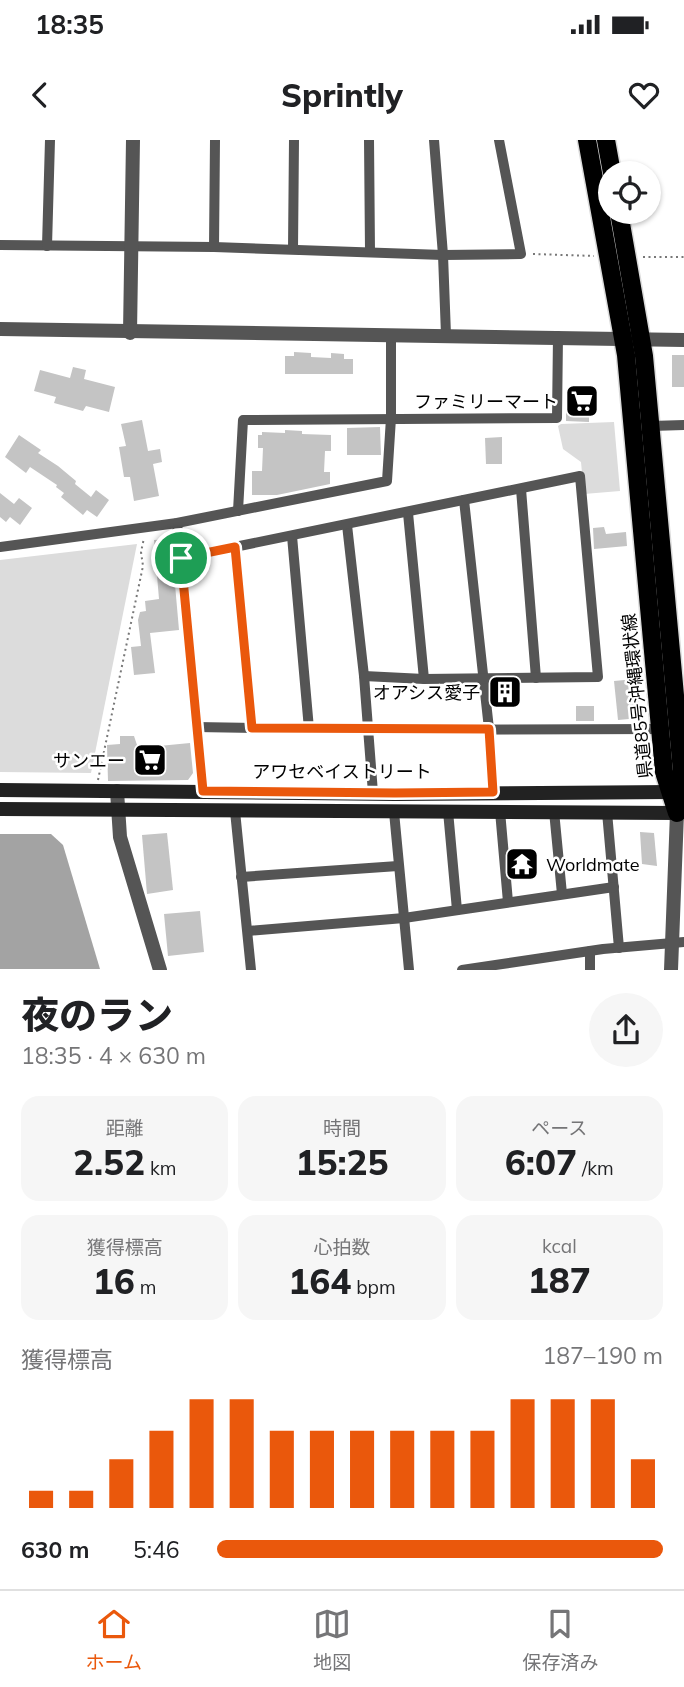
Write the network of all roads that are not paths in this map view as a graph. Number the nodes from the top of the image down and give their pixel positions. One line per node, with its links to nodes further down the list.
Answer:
1 (50, 140): 13 (street)
2 (133, 140): 15 (street)
3 (215, 140): 14 (street)
4 (294, 140): 16 (street)
5 (369, 140): 17 (street)
6 (434, 140): 18 (street)
7 (499, 140): 18 (street)
8 (587, 140): 24 (main road, 県道85号沖縄環状線)
9 (606, 140): 10 (main road)
10 (610, 161)
11 (621, 224): 25 (main road, 県道85号沖縄環状線)
12 (0, 245): 13 (street)
13 (47, 246): 15 (street)
14 (214, 247): 15 (street); 16 (street)
15 (132, 248): 20 (street)
16 (293, 249): 17 (street)
17 (370, 251): 18 (street)
18 (443, 255): 22 (street)
19 (0, 329): 20 (street)
20 (130, 333): 21 (street)
21 (391, 334): 22 (street); 27 (street)
22 (446, 335): 23 (street)
23 (558, 336): 24 (street); 27 (street)
24 (623, 338): 25 (street); 48 (main road, 県道85号沖縄環状線)
25 (642, 340): 26 (street); 29 (main road, 県道85号沖縄環状線)
26 (684, 340)
27 (391, 418): 32 (street); 32 (street)
28 (684, 425): 29 (street)
29 (651, 426): 54 (main road, 県道85号沖縄環状線)
30 (520, 489): 31 (street); 41 (street); 41 (street)
31 (464, 500): 33 (street); 43 (street)
32 (238, 511): 34 (street)
33 (408, 513): 35 (street); 42 (street)
34 (177, 523): 37 (street); 39 (street)
35 (347, 525): 36 (street); 40 (street)
36 (292, 536): 38 (street); 46 (street)
37 (0, 547)
38 (235, 547): 39 (street); 45 (street)
39 (181, 558): 44 (street)
40 (364, 676): 42 (street); 49 (street)
41 (536, 678): 43 (street)
42 (424, 679): 43 (street)
43 (484, 679): 47 (street)
44 (197, 727): 45 (street); 52 (street)
45 (252, 728): 46 (street)
46 (309, 729): 49 (street)
47 (489, 729): 48 (street); 49 (street); 53 (street)
48 (660, 729): 54 (main road, 県道85号沖縄環状線)
49 (367, 730): 55 (street)
50 (0, 790): 51 (main road, アワセベイストリート)
51 (117, 790): 52 (main road, アワセベイストリート); 57 (street)
52 (203, 791): 55 (main road, アワセベイストリート)
53 (493, 792): 54 (main road, アワセベイストリート); 55 (main road, アワセベイストリート)
54 (678, 792): 64 (main road, 県道85号沖縄環状線)
55 (373, 793)
56 (0, 809): 57 (main road)
57 (117, 810): 58 (main road); 77 (street)
58 (235, 811): 62 (main road); 66 (street)
59 (448, 811): 60 (main road); 62 (main road); 70 (street)
60 (500, 811): 61 (main road); 69 (street)
61 (554, 811): 63 (main road); 68 (street)
62 (394, 812): 65 (street)
63 (607, 812): 64 (main road); 67 (street)
64 (681, 813): 73 (street)
65 (398, 866): 66 (street); 71 (street)
66 (241, 877): 72 (street)
67 (614, 887): 68 (street); 74 (street)
68 (562, 894): 69 (street)
69 (509, 902): 70 (street)
70 (457, 910): 71 (street)
71 (404, 918): 72 (street); 79 (street)
72 (248, 932): 78 (street)
73 (678, 942): 74 (street); 82 (street)
74 (619, 948): 75 (street)
75 (590, 951): 76 (street); 81 (street)
76 (509, 967): 80 (street)
77 (160, 970)
78 (251, 970)
79 (409, 970)
80 (462, 970)
81 (590, 970)
82 (671, 970)

